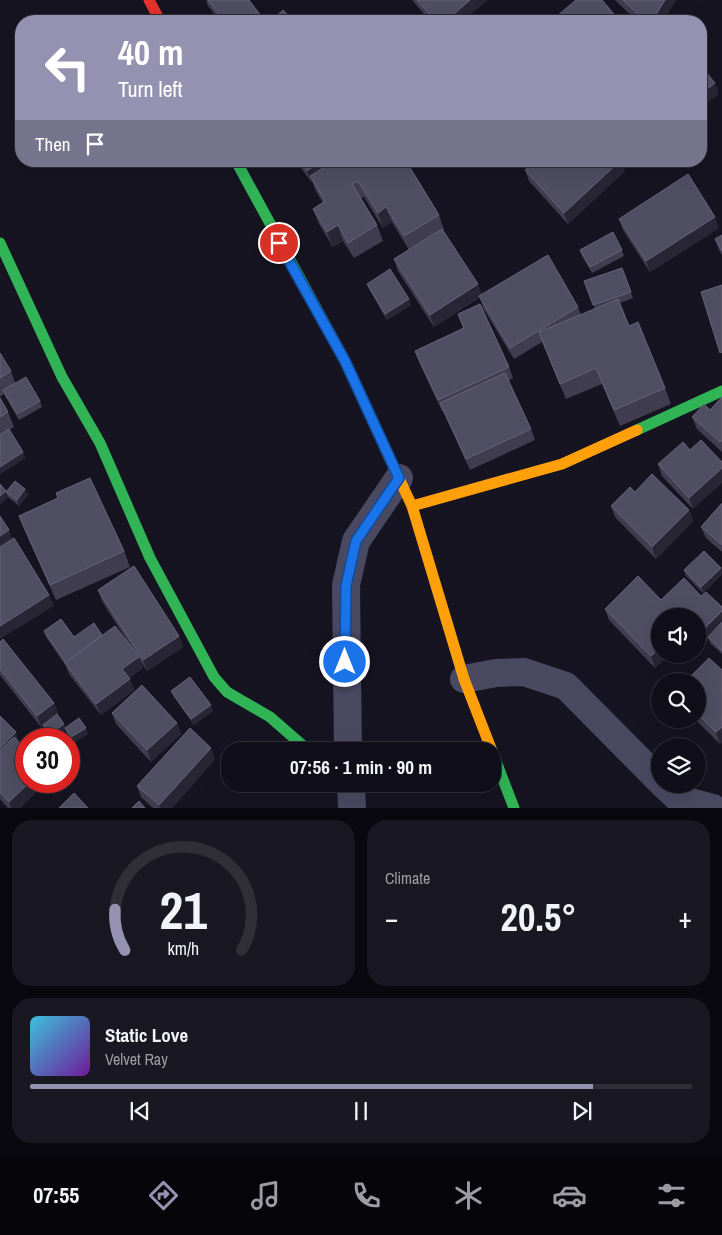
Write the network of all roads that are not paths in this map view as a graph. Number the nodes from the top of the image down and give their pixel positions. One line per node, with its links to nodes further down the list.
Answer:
1 (239, 167): 4 (street)
2 (0, 243): 7 (street)
3 (722, 391): 5 (street)
4 (399, 478): 5 (street); 8 (street)
5 (412, 506): 6 (street)
6 (464, 679): 9 (street); 10 (street)
7 (299, 742)
8 (348, 742)
9 (488, 742)
10 (651, 772)
11 (501, 774): 13 (street)
12 (673, 793): 14 (street)
13 (514, 808)
14 (713, 808)

